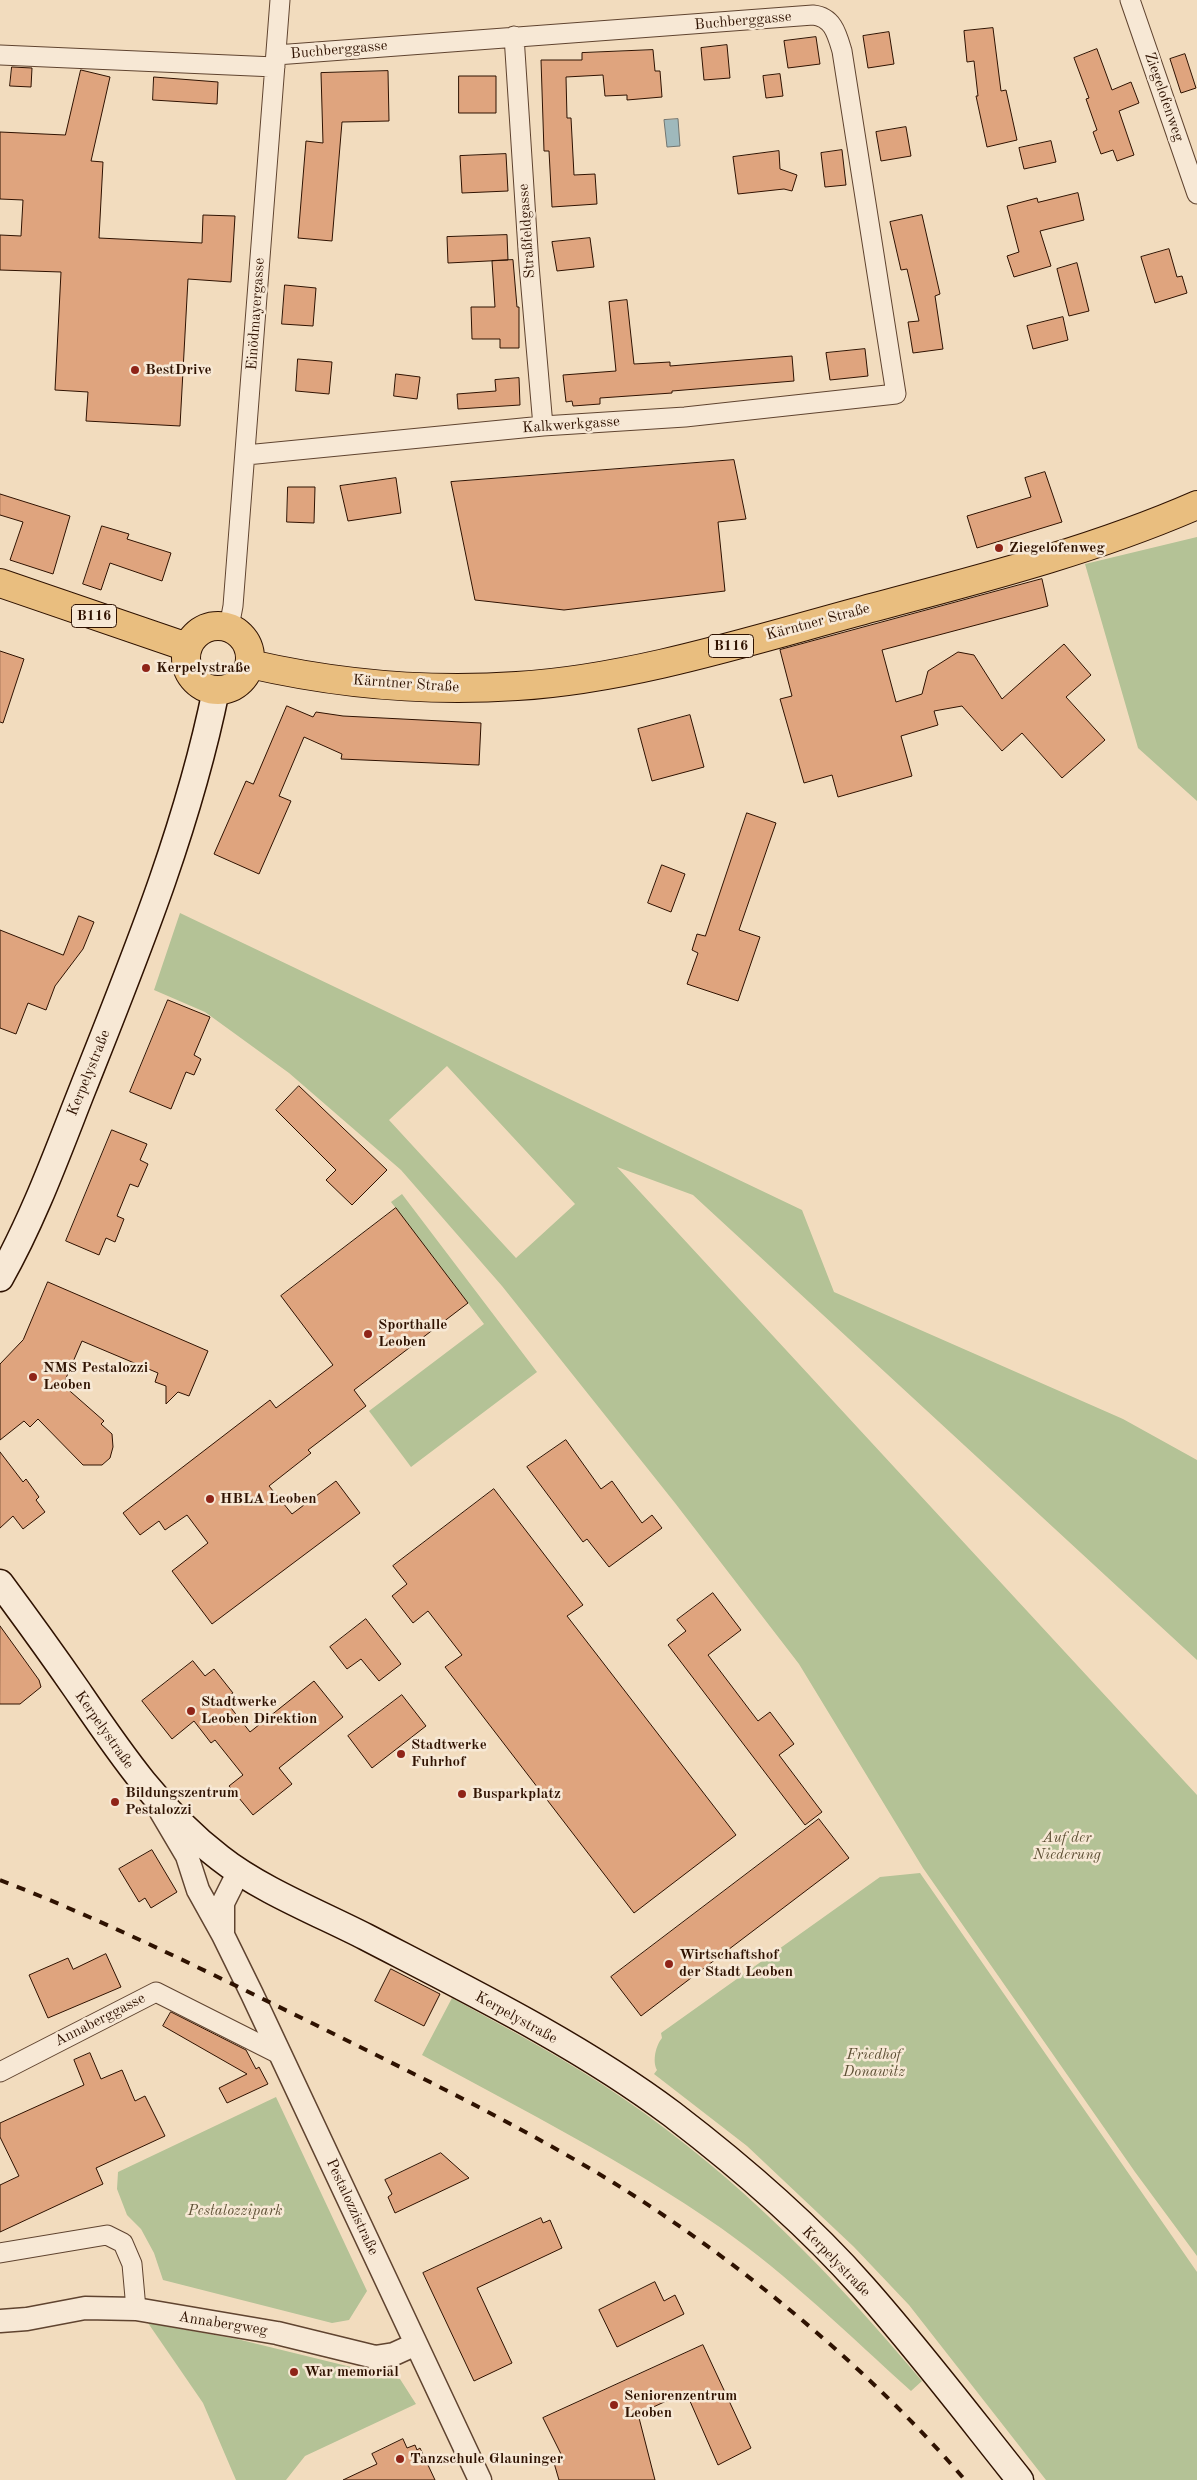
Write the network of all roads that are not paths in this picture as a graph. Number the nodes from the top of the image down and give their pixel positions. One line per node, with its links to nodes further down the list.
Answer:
1 (280, 0): 5 (street, Einödmayergasse)
2 (1130, 0): 6 (street, Ziegelofenweg)
3 (514, 36): 5 (street, Buchberggasse); 7 (street, Buchberggasse); 8 (street, Straßfeldgasse)
4 (0, 55): 5 (street, Buchberggasse)
5 (275, 61): 9 (street, Einödmayergasse)
6 (1197, 194)
7 (896, 394): 8 (street, Kalkwerkgasse)
8 (543, 426): 9 (street, Kalkwerkgasse)
9 (246, 455): 12 (street, Einödmayergasse)
10 (1197, 505): 14 (main road, Kärntner Straße / B116)
11 (0, 583): 13 (main road, B116)
12 (229, 627): 13 (main road); 14 (main road)
13 (188, 647): 15 (main road)
14 (250, 664): 15 (main road)
15 (216, 690): 16 (main road, Kerpelystraße)
16 (0, 1278)
17 (0, 1583): 18 (main road, Kerpelystraße)
18 (148, 1790): 19 (main road, Kerpelystraße); 20 (street, Pestalozzistraße)
19 (231, 1866): 20 (street); 21 (street, Pestalozzistraße); 31 (main road, Kerpelystraße)
20 (198, 1890): 21 (street, Pestalozzistraße)
21 (224, 1935): 22 (street, Pestalozzistraße)
22 (281, 2055): 23 (street, Annaberggasse); 29 (street, Pestalozzistraße)
23 (0, 2072)
24 (0, 2253): 25 (street)
25 (136, 2309): 26 (street, Annabergweg); 29 (street, Annabergweg)
26 (27, 2319): 27 (street, Annabergweg); 28 (street, Annabergweg)
27 (0, 2321)
28 (0, 2329)
29 (416, 2344): 30 (street, Pestalozzistraße)
30 (480, 2480)
31 (1020, 2480)

